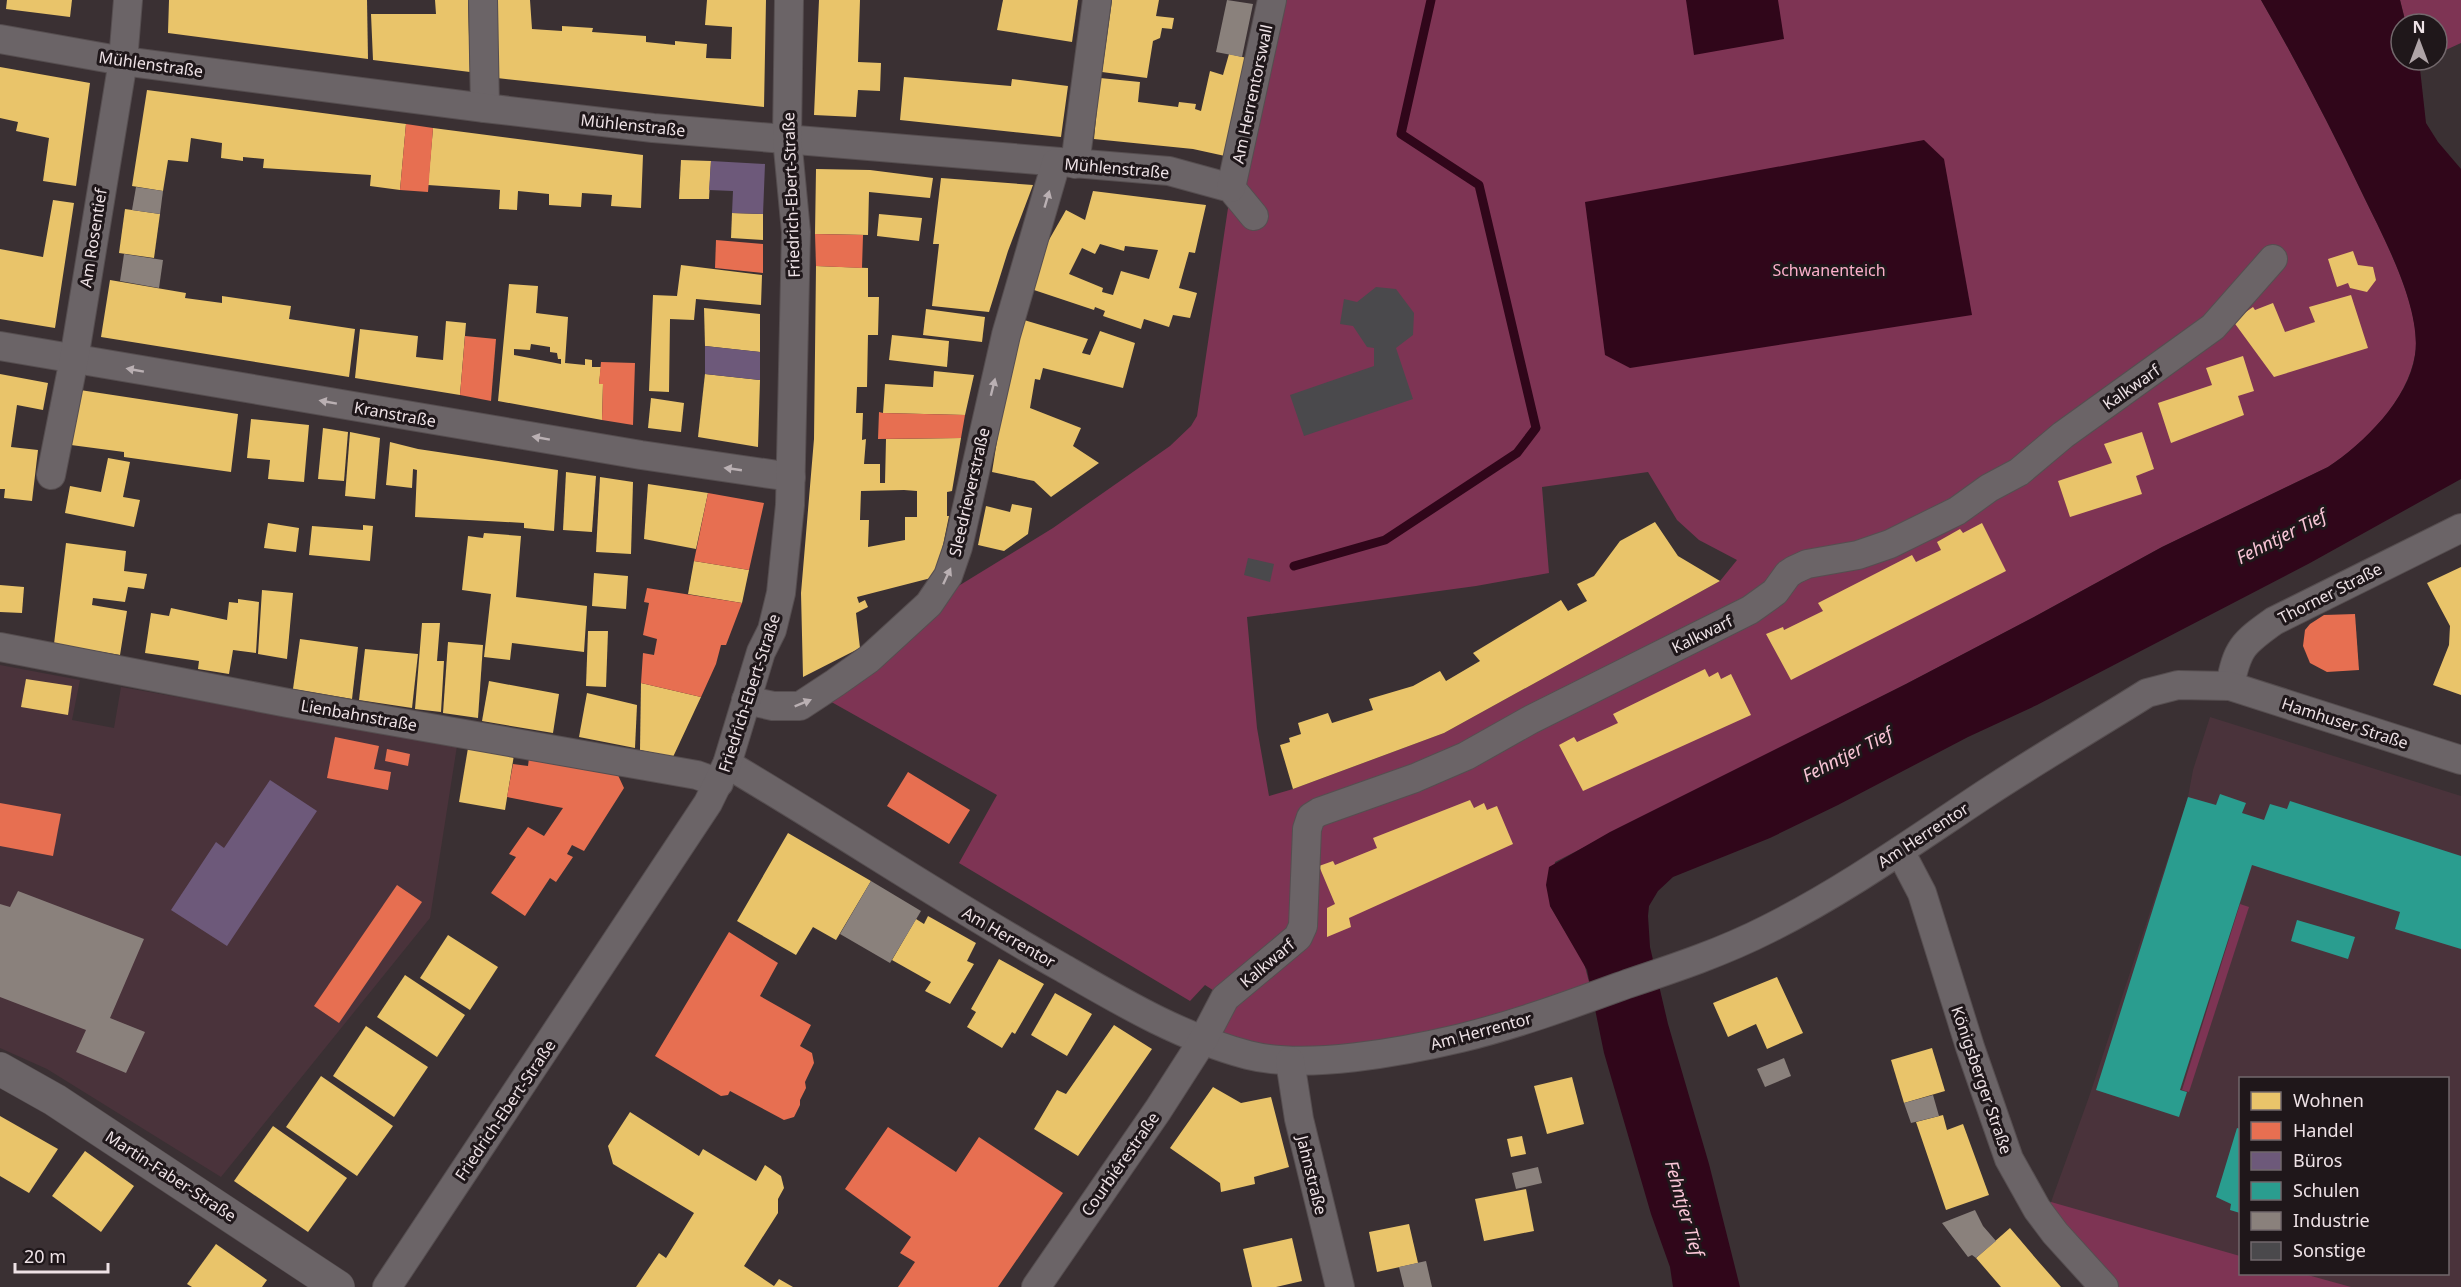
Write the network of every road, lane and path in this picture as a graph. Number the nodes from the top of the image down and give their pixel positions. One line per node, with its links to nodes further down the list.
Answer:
1 (128, 0): 7 (street, Am Rosentief)
2 (483, 0): 8 (street)
3 (789, 0): 9 (street, Friedrich-Ebert-Straße)
4 (1097, 0): 10 (street, Sleedrieverstraße)
5 (1272, 0): 11 (street, Am Herrentorswall)
6 (0, 39): 7 (street, Mühlenstraße)
7 (123, 61): 8 (street, Mühlenstraße); 15 (street, Am Rosentief)
8 (485, 108): 9 (street, Mühlenstraße)
9 (787, 138): 10 (street, Mühlenstraße); 17 (street, Friedrich-Ebert-Straße)
10 (1065, 163): 11 (street, Mühlenstraße); 21 (street, Sleedrieverstraße, one-way to 10)
11 (1231, 188): 12 (street)
12 (1254, 216)
13 (2273, 259): 25 (street, Kalkwarf)
14 (0, 346): 15 (street, Kranstraße)
15 (74, 359): 16 (street, Am Rosentief); 17 (street, Kranstraße, one-way to 15)
16 (51, 475)
17 (791, 477): 21 (street, Friedrich-Ebert-Straße)
18 (2461, 528): 20 (street, Thorner Straße)
19 (0, 647): 23 (street, Lienbahnstraße)
20 (2230, 686): 22 (street, Hamhuser Straße); 24 (street, Am Herrentor)
21 (746, 700): 23 (street, Friedrich-Ebert-Straße)
22 (2461, 760)
23 (723, 774): 25 (street, Am Herrentor); 29 (street, Friedrich-Ebert-Straße)
24 (1900, 851): 26 (street, Am Herrentor); 32 (street, Königsberger Straße)
25 (1203, 1040): 26 (street, Am Herrentor); 30 (street, Courbiérestraße)
26 (1290, 1061): 31 (street, Jahnstraße)
27 (0, 1069): 28 (street, Martin-Faber-Straße)
28 (338, 1287)
29 (387, 1287)
30 (1036, 1287)
31 (1340, 1287)
32 (2104, 1287)

